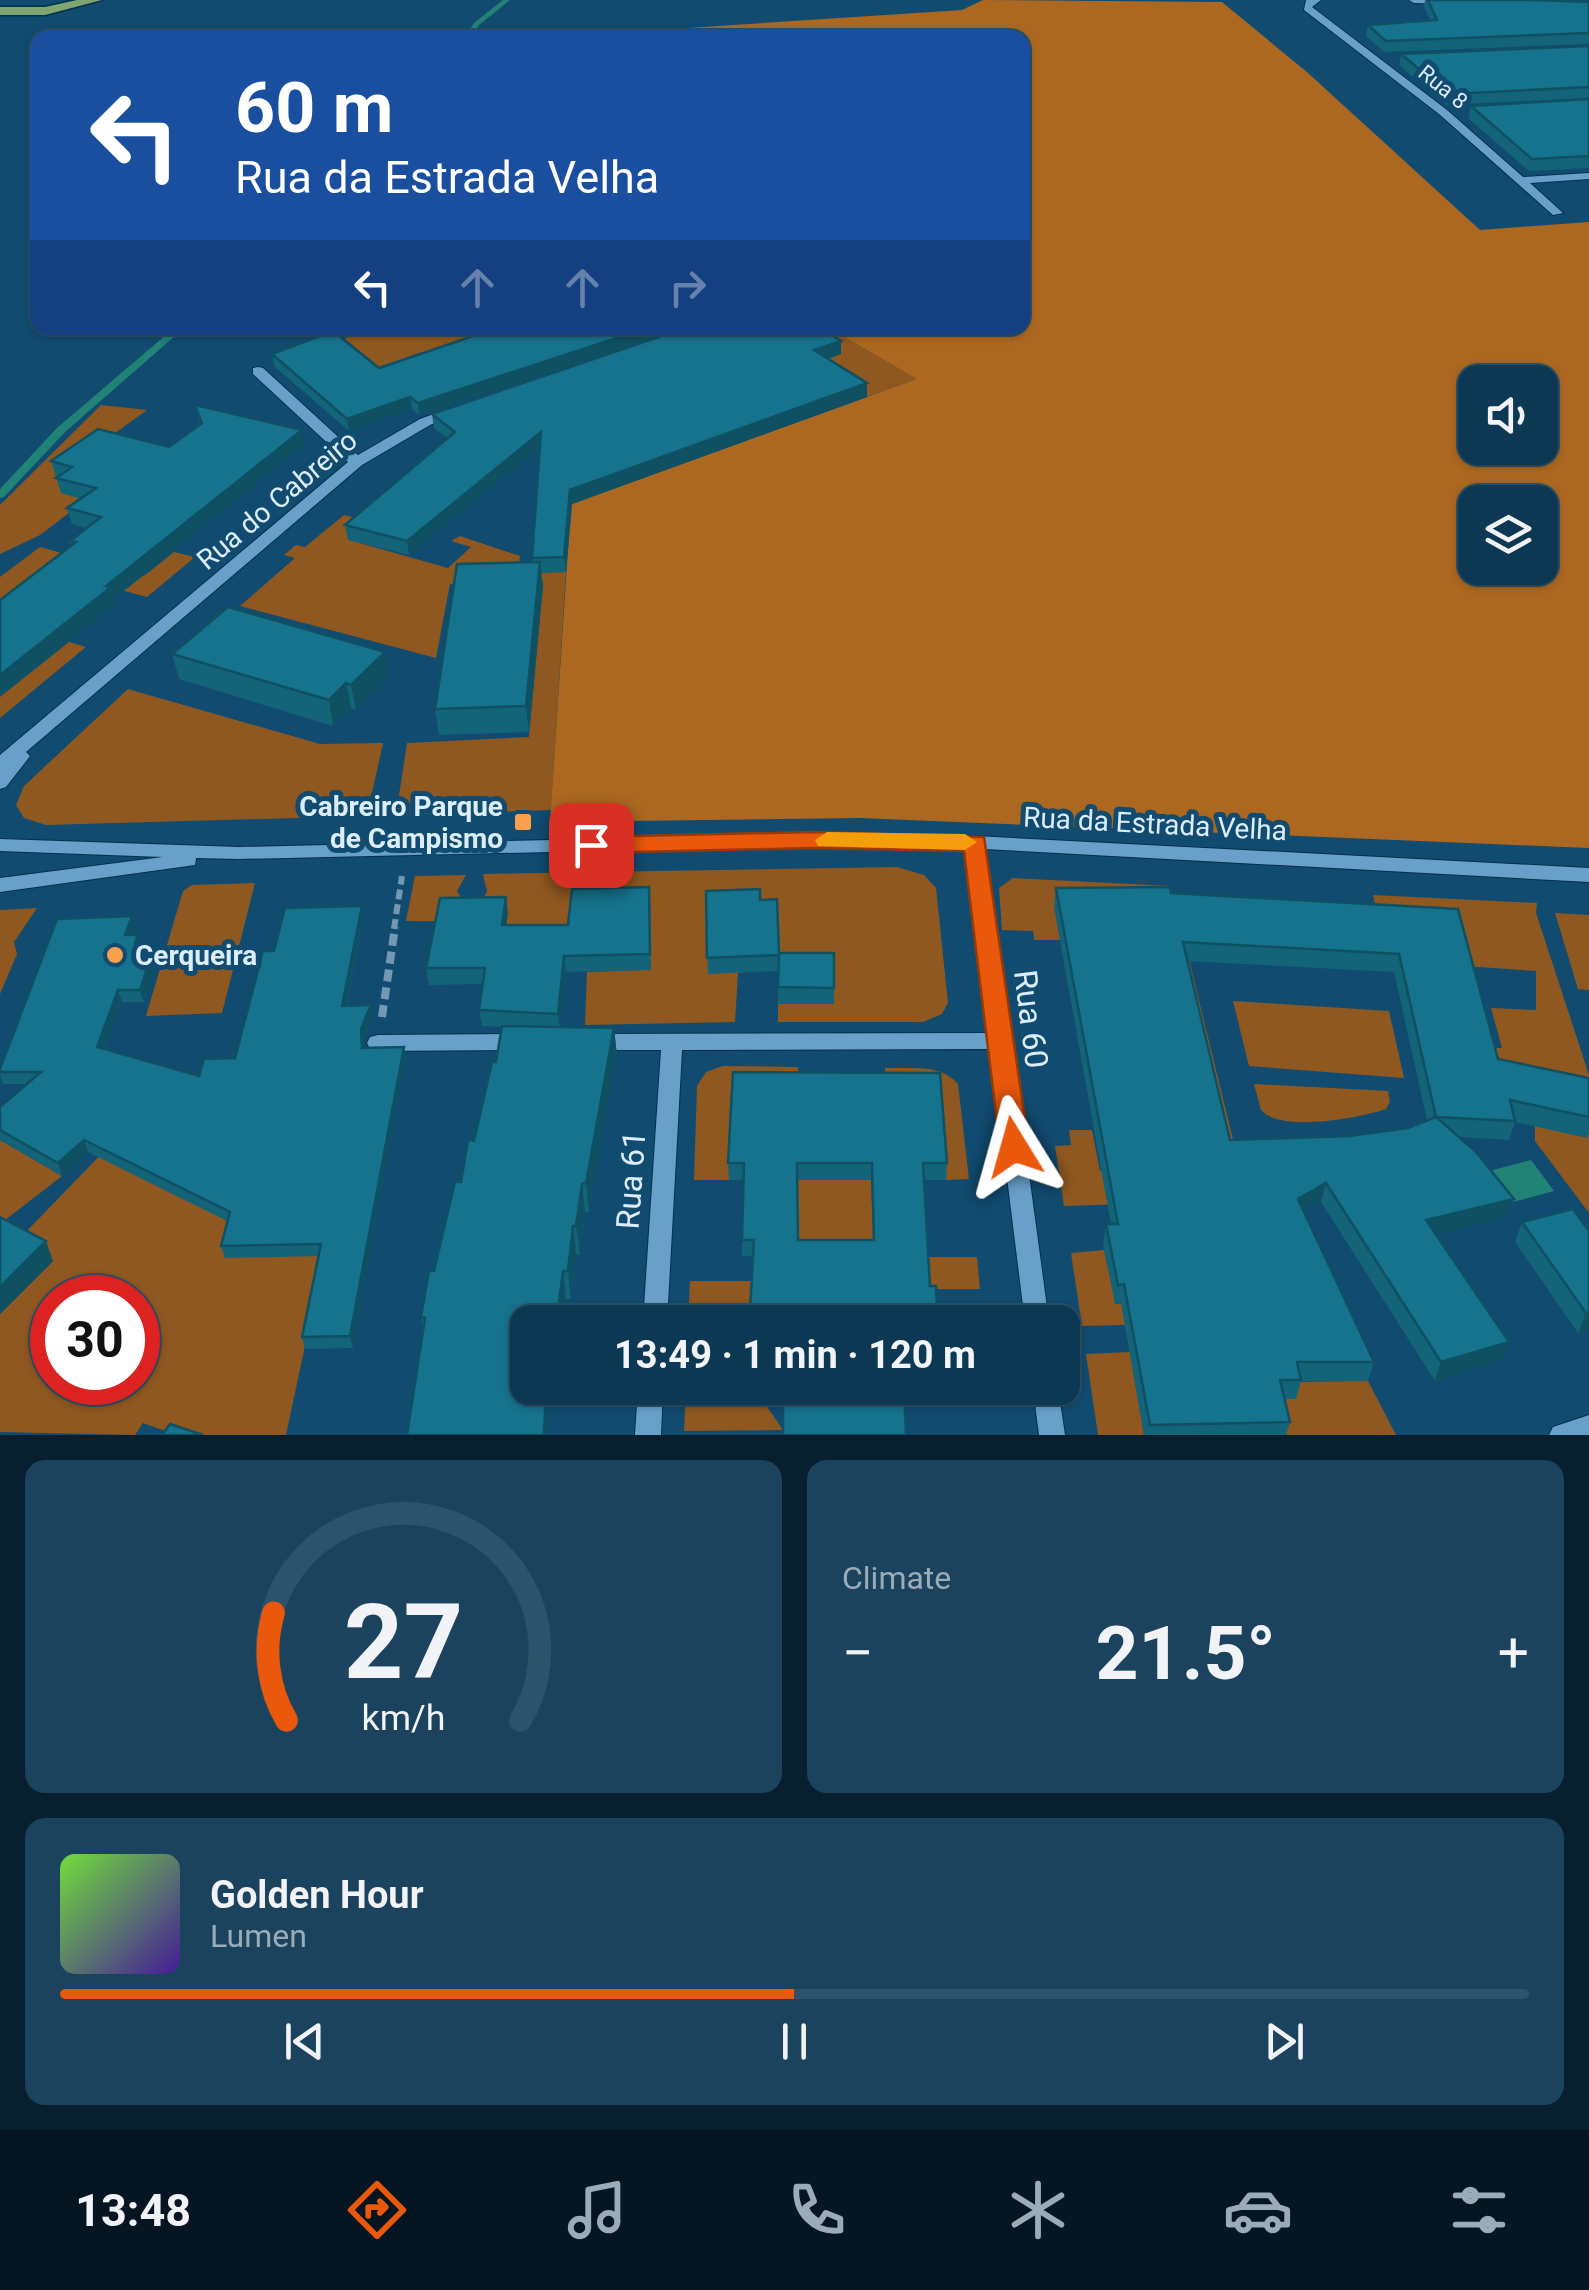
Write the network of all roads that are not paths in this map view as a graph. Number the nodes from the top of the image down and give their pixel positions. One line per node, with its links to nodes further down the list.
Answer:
1 (94, 0): 5 (main road)
2 (1316, 0): 7 (street, Rua 8)
3 (1414, 0): 4 (street)
4 (1452, 1)
5 (0, 11)
6 (1394, 58): 7 (street)
7 (1375, 59): 9 (street, Rua 8)
8 (1462, 111): 9 (street)
9 (1443, 112): 11 (street, Rua 8)
10 (1589, 176): 11 (street)
11 (1521, 180): 12 (street, Rua 8)
12 (1558, 213)
13 (258, 371): 15 (street)
14 (466, 406): 15 (street, Rua do Cabreiro)
15 (357, 462): 16 (street, Rua do Cabreiro)
16 (33, 739): 17 (street); 18 (street)
17 (0, 764)
18 (0, 783)
19 (975, 842): 21 (street, Rua da Estrada Velha); 22 (street, Rua da Estrada Velha); 24 (street, Rua 60)
20 (0, 846): 21 (street, Rua da Estrada Velha)
21 (239, 854): 23 (street, Rua da Estrada Velha)
22 (1589, 875)
23 (0, 885)
24 (1001, 1041): 27 (street); 30 (street, Rua 60)
25 (535, 1042): 28 (street)
26 (574, 1042): 27 (street)
27 (672, 1042): 29 (street, Rua 61)
28 (378, 1043)
29 (656, 1305)
30 (1035, 1305)
31 (650, 1405): 34 (street)
32 (1048, 1405): 35 (street)
33 (1589, 1427): 36 (street)
34 (648, 1435)
35 (1052, 1435)
36 (1562, 1435)

